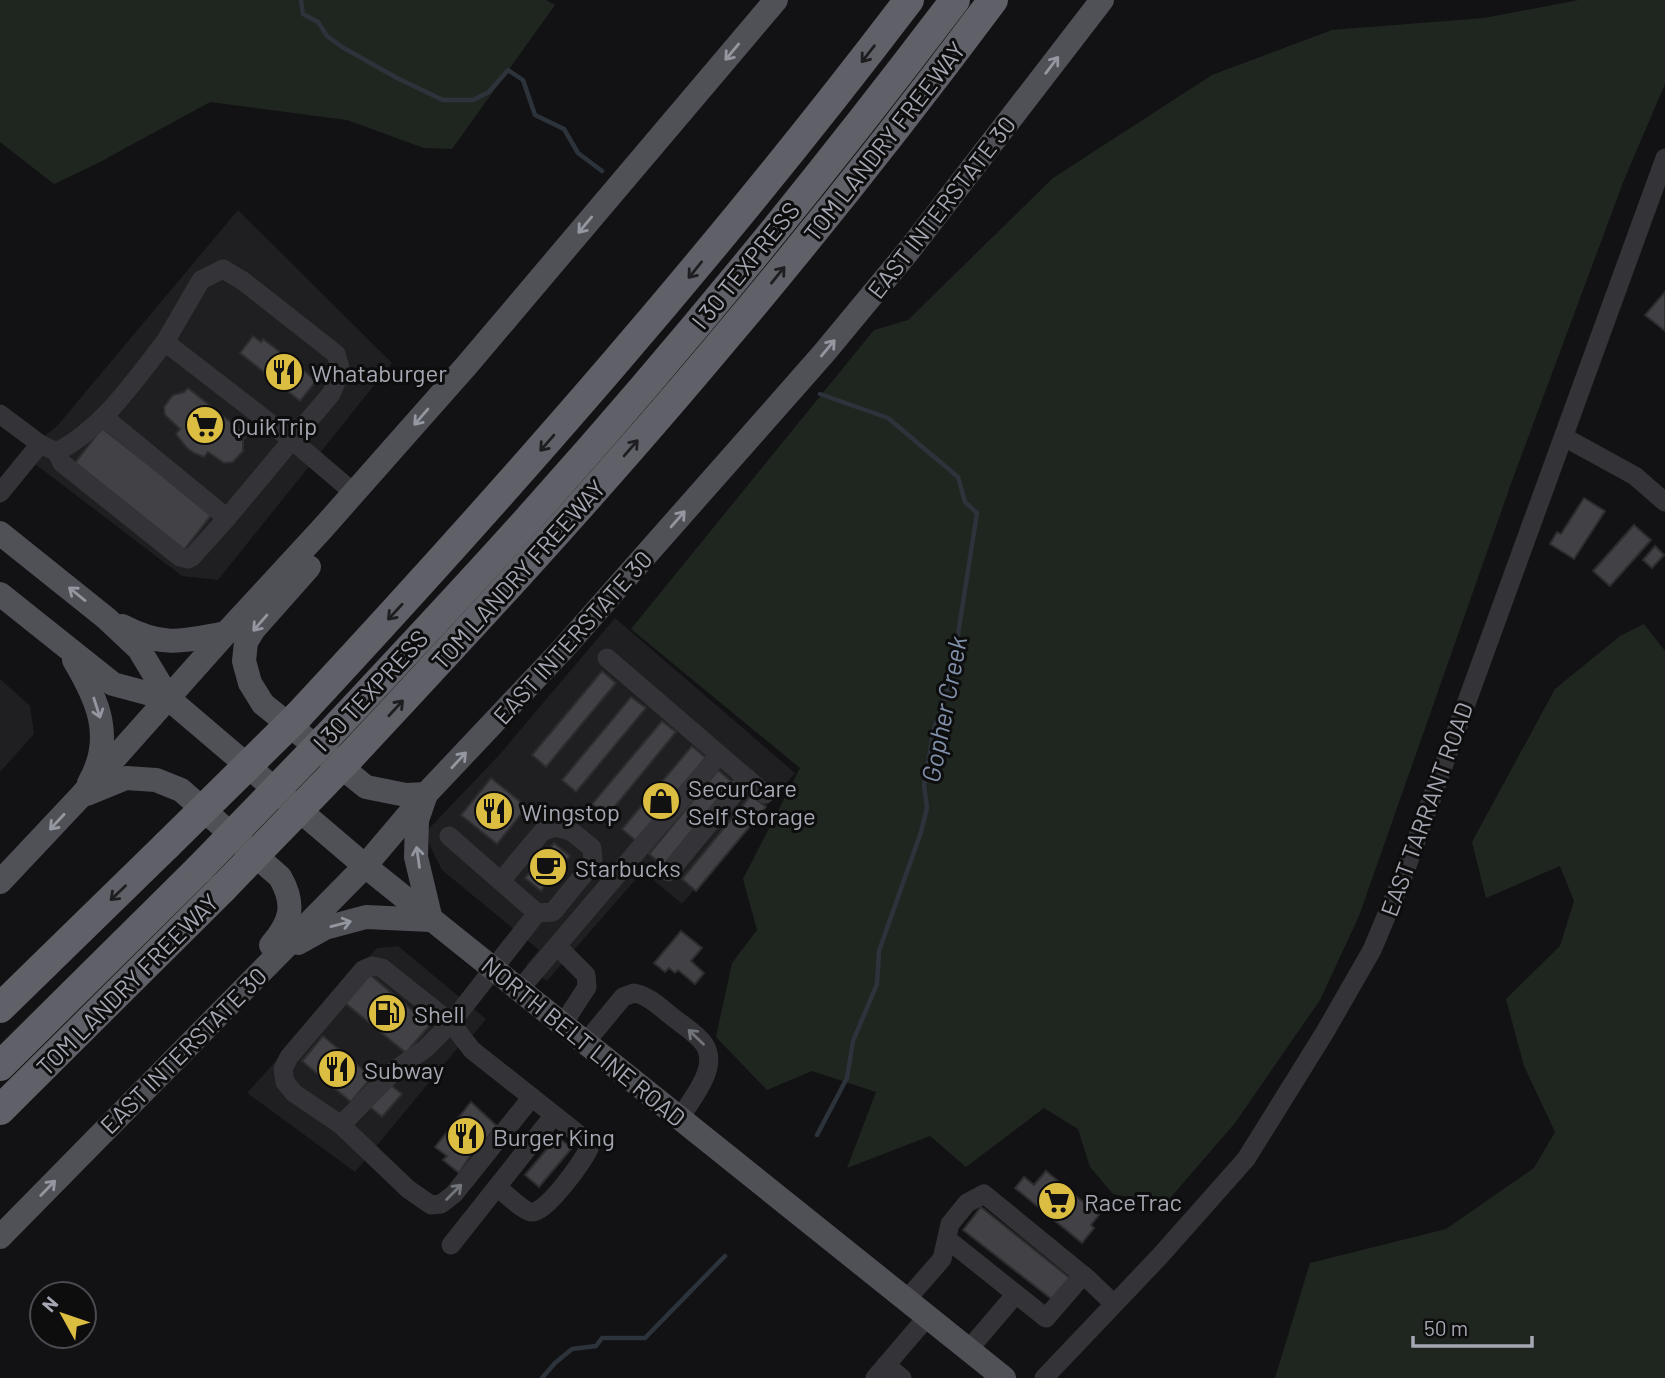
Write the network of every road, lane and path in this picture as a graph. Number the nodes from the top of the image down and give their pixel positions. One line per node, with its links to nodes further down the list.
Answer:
1 (776, 0): 14 (main road, one-way to 14)
2 (909, 0): 41 (highway, one-way to 41, bridge)
3 (955, 0): 46 (highway, I 30 TEXPRESS, bridge)
4 (993, 0): 48 (highway, TOM LANDRY FREEWAY, one-way to 4, bridge)
5 (1102, 0): 28 (main road, EAST INTERSTATE 30, one-way to 5)
6 (1665, 158): 10 (street, EAST TARRANT ROAD)
7 (165, 342): 9 (street); 11 (street); 11 (street)
8 (0, 414): 12 (street)
9 (104, 417): 12 (street); 16 (street)
10 (1564, 437): 15 (street); 59 (street, EAST TARRANT ROAD)
11 (292, 440): 14 (street); 16 (street)
12 (48, 448): 13 (street); 16 (street)
13 (0, 493)
14 (354, 493): 17 (main road)
15 (1665, 502)
16 (227, 518)
17 (322, 529): 21 (main road); 28 (main road, one-way to 28)
18 (0, 533): 20 (main road, NORTH BELT LINE ROAD, one-way to 18)
19 (0, 594): 22 (main road, NORTH BELT LINE ROAD)
20 (106, 618): 21 (main road); 24 (main road, NORTH BELT LINE ROAD)
21 (226, 633): 24 (main road)
22 (67, 647): 24 (main road, NORTH BELT LINE ROAD); 29 (main road, one-way to 29)
23 (607, 658): 25 (street)
24 (169, 699): 29 (main road); 31 (main road, NORTH BELT LINE ROAD)
25 (719, 755): 26 (street); 37 (street)
26 (747, 778): 27 (street); 32 (street)
27 (765, 793)
28 (426, 794): 31 (main road, EAST INTERSTATE 30); 36 (main road, one-way to 28)
29 (80, 797): 34 (main road, one-way to 34); 42 (main road)
30 (449, 836): 33 (street)
31 (365, 866): 36 (main road, NORTH BELT LINE ROAD); 38 (main road, EAST INTERSTATE 30)
32 (669, 872)
33 (500, 881): 35 (street); 35 (street)
34 (0, 882)
35 (545, 913): 39 (street)
36 (431, 920): 38 (main road, one-way to 36); 39 (main road, NORTH BELT LINE ROAD)
37 (556, 946): 40 (street); 44 (street)
38 (279, 953): 42 (main road, EAST INTERSTATE 30)
39 (495, 970): 40 (main road, NORTH BELT LINE ROAD); 43 (street)
40 (520, 989): 44 (main road, NORTH BELT LINE ROAD)
41 (0, 1008)
42 (218, 1013): 53 (main road, EAST INTERSTATE 30, one-way to 42)
43 (451, 1023): 47 (street); 51 (street); 51 (street)
44 (563, 1024): 45 (main road, NORTH BELT LINE ROAD)
45 (586, 1042): 50 (main road, NORTH BELT LINE ROAD); 50 (street, one-way to 45)
46 (0, 1066)
47 (532, 1097): 49 (street); 51 (street, one-way to 47)
48 (0, 1110)
49 (554, 1115): 52 (street); 52 (street)
50 (680, 1118): 58 (main road, NORTH BELT LINE ROAD)
51 (341, 1125)
52 (497, 1187): 55 (street)
53 (0, 1237)
54 (947, 1239): 56 (street); 57 (street); 58 (street)
55 (451, 1245)
56 (1083, 1275): 57 (street); 59 (street)
57 (1016, 1294): 61 (street)
58 (907, 1299): 60 (main road, NORTH BELT LINE ROAD)
59 (1114, 1304): 64 (street, EAST TARRANT ROAD)
60 (928, 1316): 61 (main road, NORTH BELT LINE ROAD); 62 (street)
61 (985, 1367)
62 (880, 1372): 63 (street)
63 (902, 1378)
64 (1044, 1378)

